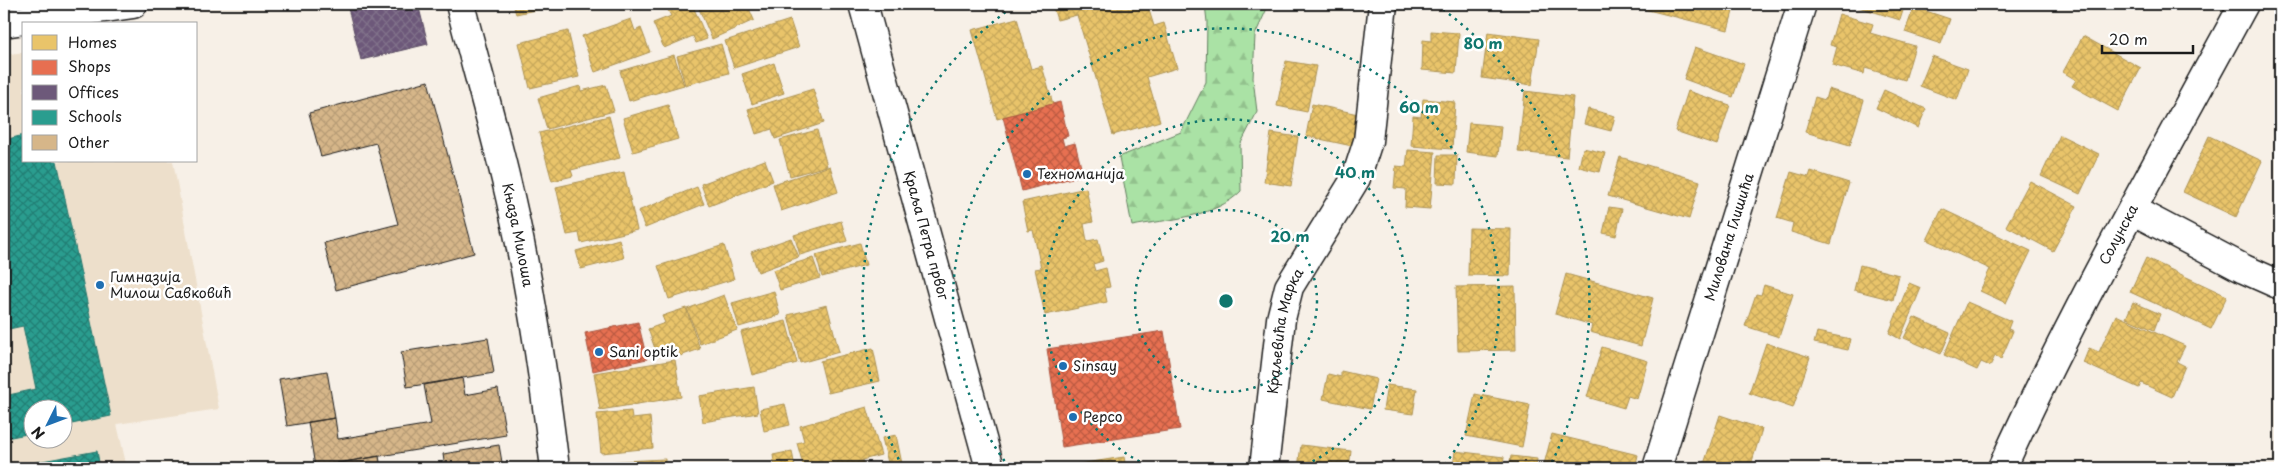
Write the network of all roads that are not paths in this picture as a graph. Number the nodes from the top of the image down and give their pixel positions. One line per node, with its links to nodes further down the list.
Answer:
1 (133, 4): 7 (street)
2 (460, 4): 10 (street, Књаза Милоша)
3 (863, 4): 11 (street, Краља Петра првог)
4 (1383, 4): 12 (street, Краљевића Марка)
5 (1802, 4): 13 (street, Милована Глишића)
6 (2244, 4): 8 (street, Солунска)
7 (4, 23)
8 (2132, 210): 9 (street); 14 (street, Солунска)
9 (2280, 285)
10 (555, 468)
11 (990, 468)
12 (1264, 468)
13 (1657, 468)
14 (2002, 468)

